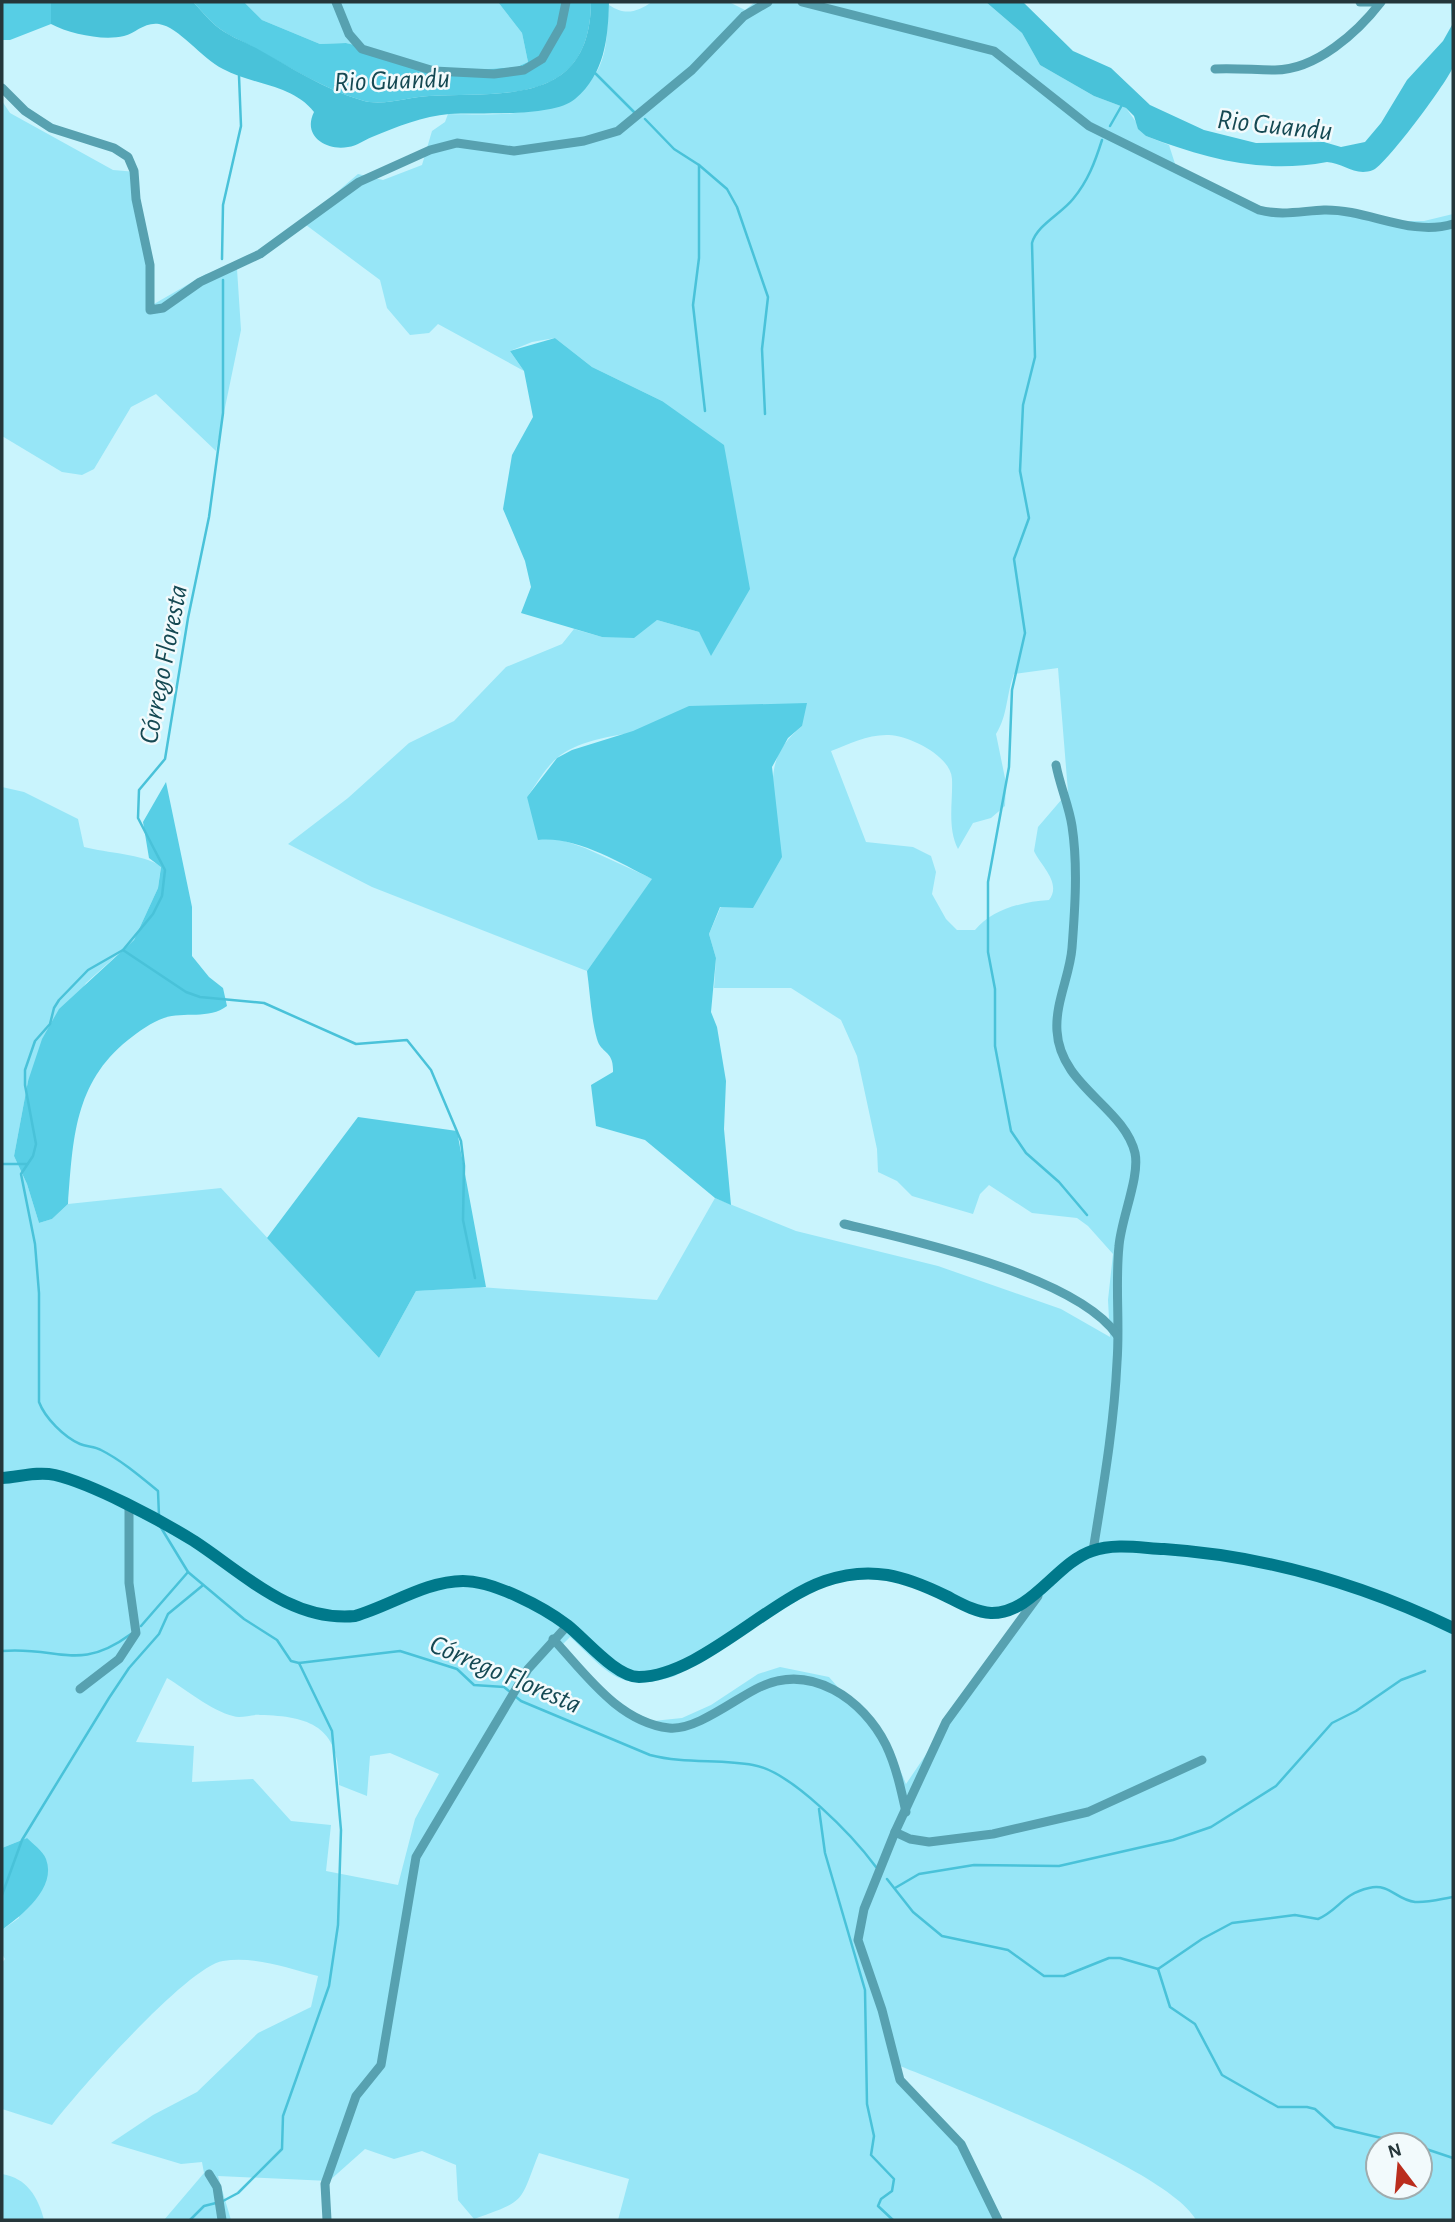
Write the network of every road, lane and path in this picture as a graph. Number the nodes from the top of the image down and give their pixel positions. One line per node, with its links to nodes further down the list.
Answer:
1 (336, 2): 2 (street)
2 (566, 2)
3 (768, 2): 8 (street)
4 (802, 2): 9 (street)
5 (1360, 2): 6 (street)
6 (1380, 2): 7 (street)
7 (1215, 69)
8 (2, 88)
9 (1453, 224)
10 (1056, 765): 12 (street)
11 (844, 1224): 12 (street)
12 (1118, 1337): 15 (street)
13 (2, 1478): 14 (main road)
14 (128, 1507): 17 (main road); 20 (street)
15 (1093, 1551): 16 (main road); 18 (main road)
16 (1046, 1583): 17 (main road); 22 (street)
17 (568, 1626): 19 (street)
18 (1453, 1628)
19 (553, 1639): 22 (street); 26 (street)
20 (80, 1689)
21 (1202, 1760): 23 (street)
22 (906, 1812): 23 (street)
23 (895, 1832): 27 (street)
24 (209, 2174): 25 (street)
25 (222, 2220)
26 (327, 2220)
27 (998, 2220)

